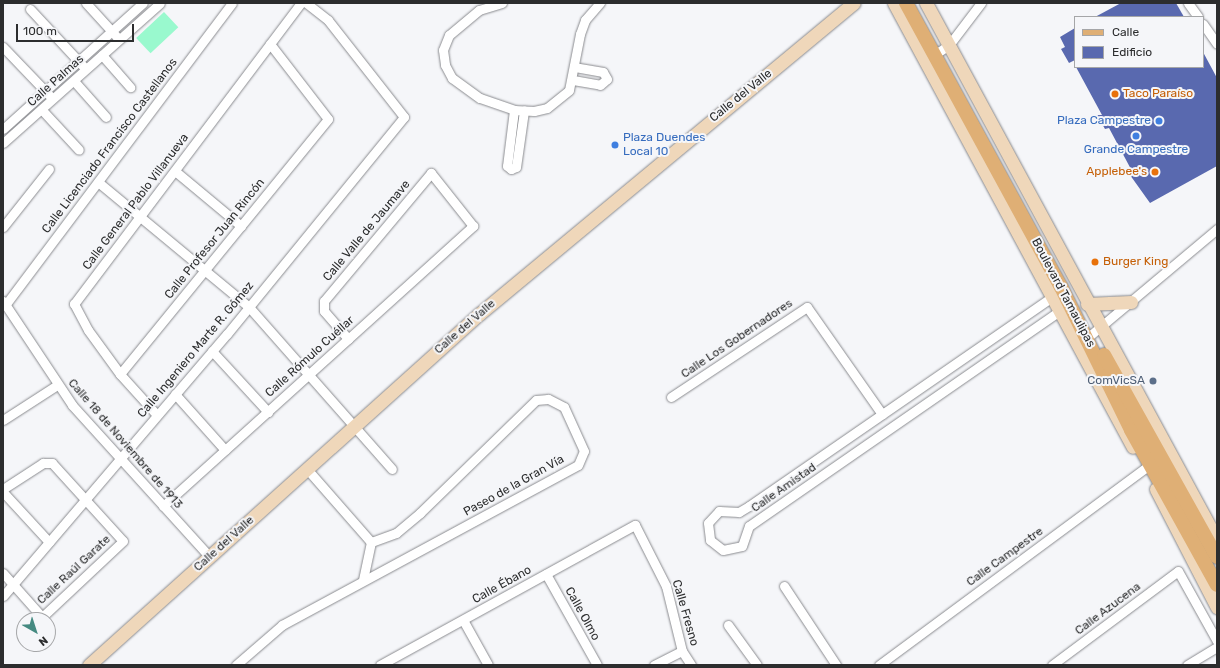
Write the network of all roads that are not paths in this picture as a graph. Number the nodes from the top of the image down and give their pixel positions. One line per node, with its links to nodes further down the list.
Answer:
1 (86, 3): 20 (street)
2 (143, 3): 20 (street, Calle Palmas)
3 (160, 3): 16 (street, Calle Palmas)
4 (232, 3): 46 (street, Calle Licenciado Francisco Castellanos)
5 (301, 3): 22 (street, Calle General Pablo Villanueva)
6 (306, 3): 57 (street, Calle Ingeniero Marte R. Gómez)
7 (502, 3): 36 (street)
8 (600, 3): 28 (street)
9 (854, 3): 77 (street, Calle del Valle)
10 (894, 3): 25 (street)
11 (906, 3): 25 (main road, Boulevard Tamaulipas)
12 (915, 3): 25 (main road, Boulevard Tamaulipas)
13 (926, 3): 25 (street)
14 (982, 3): 25 (street)
15 (1188, 3): 18 (street)
16 (150, 6): 21 (street, Calle Palmas)
17 (30, 9): 27 (street)
18 (1197, 16)
19 (1204, 25): 23 (street)
20 (112, 32): 21 (street); 27 (street, Calle Palmas)
21 (119, 40): 26 (street, Calle Palmas)
22 (270, 44): 44 (street, Calle General Pablo Villanueva); 48 (street, Calle Profesor Juan Rincón)
23 (1217, 44)
24 (3, 47): 33 (street)
25 (937, 53): 52 (main road, Boulevard Tamaulipas); 53 (street); 61 (main road, Boulevard Tamaulipas)
26 (102, 56): 29 (street, Calle Palmas); 32 (street)
27 (79, 62): 29 (street); 33 (street, Calle Palmas)
28 (576, 67): 30 (street); 30 (street)
29 (86, 70): 31 (street, Calle Palmas)
30 (573, 80): 36 (street)
31 (74, 81): 34 (street, Calle Palmas); 37 (street)
32 (130, 87)
33 (46, 93): 34 (street); 38 (street, Calle Palmas)
34 (53, 100): 35 (street, Calle Palmas)
35 (42, 110): 39 (street, Calle Palmas); 42 (street)
36 (519, 110): 40 (street)
37 (106, 117)
38 (5, 124): 39 (street)
39 (16, 134): 41 (street, Calle Palmas)
40 (515, 138)
41 (3, 143)
42 (79, 150)
43 (49, 169): 49 (street)
44 (175, 171): 47 (street, Calle General Pablo Villanueva); 48 (street)
45 (431, 173): 62 (street, Calle Valle de Jaumave); 62 (street, Calle Rómulo Cuéllar)
46 (98, 182): 47 (street); 55 (street, Calle Licenciado Francisco Castellanos)
47 (140, 217): 51 (street); 64 (street, Calle General Pablo Villanueva)
48 (241, 226): 51 (street, Calle Profesor Juan Rincón)
49 (3, 227)
50 (1217, 229): 54 (street)
51 (205, 270): 57 (street); 64 (street, Calle Profesor Juan Rincón)
52 (1066, 273): 56 (street); 61 (main road, Boulevard Tamaulipas)
53 (1052, 298): 58 (street, Calle Amistad); 59 (street)
54 (1131, 302): 56 (street); 61 (street)
55 (5, 303): 67 (street, Calle 18 de Noviembre de 1913)
56 (1087, 304): 61 (street)
57 (249, 307): 63 (street, Calle Ingeniero Marte R. Gómez); 65 (street)
58 (1032, 311): 60 (street); 66 (street, Calle Amistad)
59 (1060, 311): 60 (street, Calle Amistad); 71 (street)
60 (1040, 324): 68 (street, Calle Amistad)
61 (1093, 333): 71 (main road, Boulevard Tamaulipas); 75 (main road, Boulevard Tamaulipas); 92 (street)
62 (348, 339): 65 (street, Calle Rómulo Cuéllar)
63 (212, 351): 69 (street, Calle Ingeniero Marte R. Gómez); 72 (street)
64 (120, 374): 74 (street, Calle General Pablo Villanueva)
65 (308, 375): 72 (street, Calle Rómulo Cuéllar); 77 (street)
66 (936, 377): 68 (street); 73 (street, Calle Amistad)
67 (57, 386): 76 (street); 80 (street, Calle 18 de Noviembre de 1913)
68 (945, 390): 81 (street, Calle Amistad)
69 (175, 394): 74 (street, Calle Ingeniero Marte R. Gómez); 79 (street)
70 (672, 397): 73 (street, Calle Los Gobernadores)
71 (1109, 397): 75 (main road); 82 (street); 93 (main road, Boulevard Tamaulipas)
72 (268, 412): 79 (street, Calle Rómulo Cuéllar)
73 (882, 414): 78 (street, Calle Amistad)
74 (157, 415): 80 (street, Calle Ingeniero Marte R. Gómez)
75 (1139, 416): 92 (main road, Boulevard Tamaulipas)
76 (3, 420)
77 (354, 425): 83 (street, Calle del Valle); 84 (street)
78 (839, 444): 81 (street); 89 (street, Calle Amistad)
79 (225, 450): 88 (street, Calle Rómulo Cuéllar)
80 (120, 458): 87 (street, Calle Ingeniero Marte R. Gómez); 88 (street, Calle 18 de Noviembre de 1913)
81 (848, 458): 91 (street, Calle Amistad)
82 (1145, 468): 93 (street); 120 (street, Calle Campestre)
83 (307, 469): 95 (street); 96 (street, Calle del Valle)
84 (392, 469)
85 (3, 489): 87 (street)
86 (3, 492): 94 (street)
87 (86, 499): 94 (street, Calle Ingeniero Marte R. Gómez); 101 (street, Calle Raúl Garate)
88 (164, 506): 96 (street, Calle 18 de Noviembre de 1913)
89 (739, 512): 91 (street); 91 (street, Calle Amistad)
90 (635, 525): 99 (street, Calle Ébano); 110 (street, Calle Fresno)
91 (749, 526)
92 (1211, 534): 97 (main road, Boulevard Tamaulipas)
93 (1184, 535): 102 (main road, Boulevard Tamaulipas); 105 (street)
94 (49, 542): 101 (street, Calle Ingeniero Marte R. Gómez)
95 (371, 542): 100 (street); 100 (street, Paseo de la Gran Vía)
96 (210, 557): 111 (street, Calle del Valle)
97 (1217, 557)
98 (3, 573): 101 (street)
99 (546, 574): 106 (street, Calle Ébano); 115 (street, Calle Olmo)
100 (363, 580): 112 (street, Paseo de la Gran Vía)
101 (13, 584): 104 (street, Calle Ingeniero Marte R. Gómez)
102 (1217, 585)
103 (784, 586): 119 (street)
104 (3, 596)
105 (1217, 607)
106 (463, 620): 113 (street, Calle Ébano); 114 (street)
107 (728, 626): 118 (street)
108 (1217, 640): 121 (street, Calle Azucena)
109 (1217, 647): 122 (street)
110 (682, 651): 116 (street); 117 (street, Calle Fresno)
111 (89, 665)
112 (236, 665)
113 (380, 665)
114 (488, 665)
115 (597, 665)
116 (654, 665)
117 (691, 665)
118 (757, 665)
119 (836, 665)
120 (879, 665)
121 (1052, 665)
122 (1187, 665)

